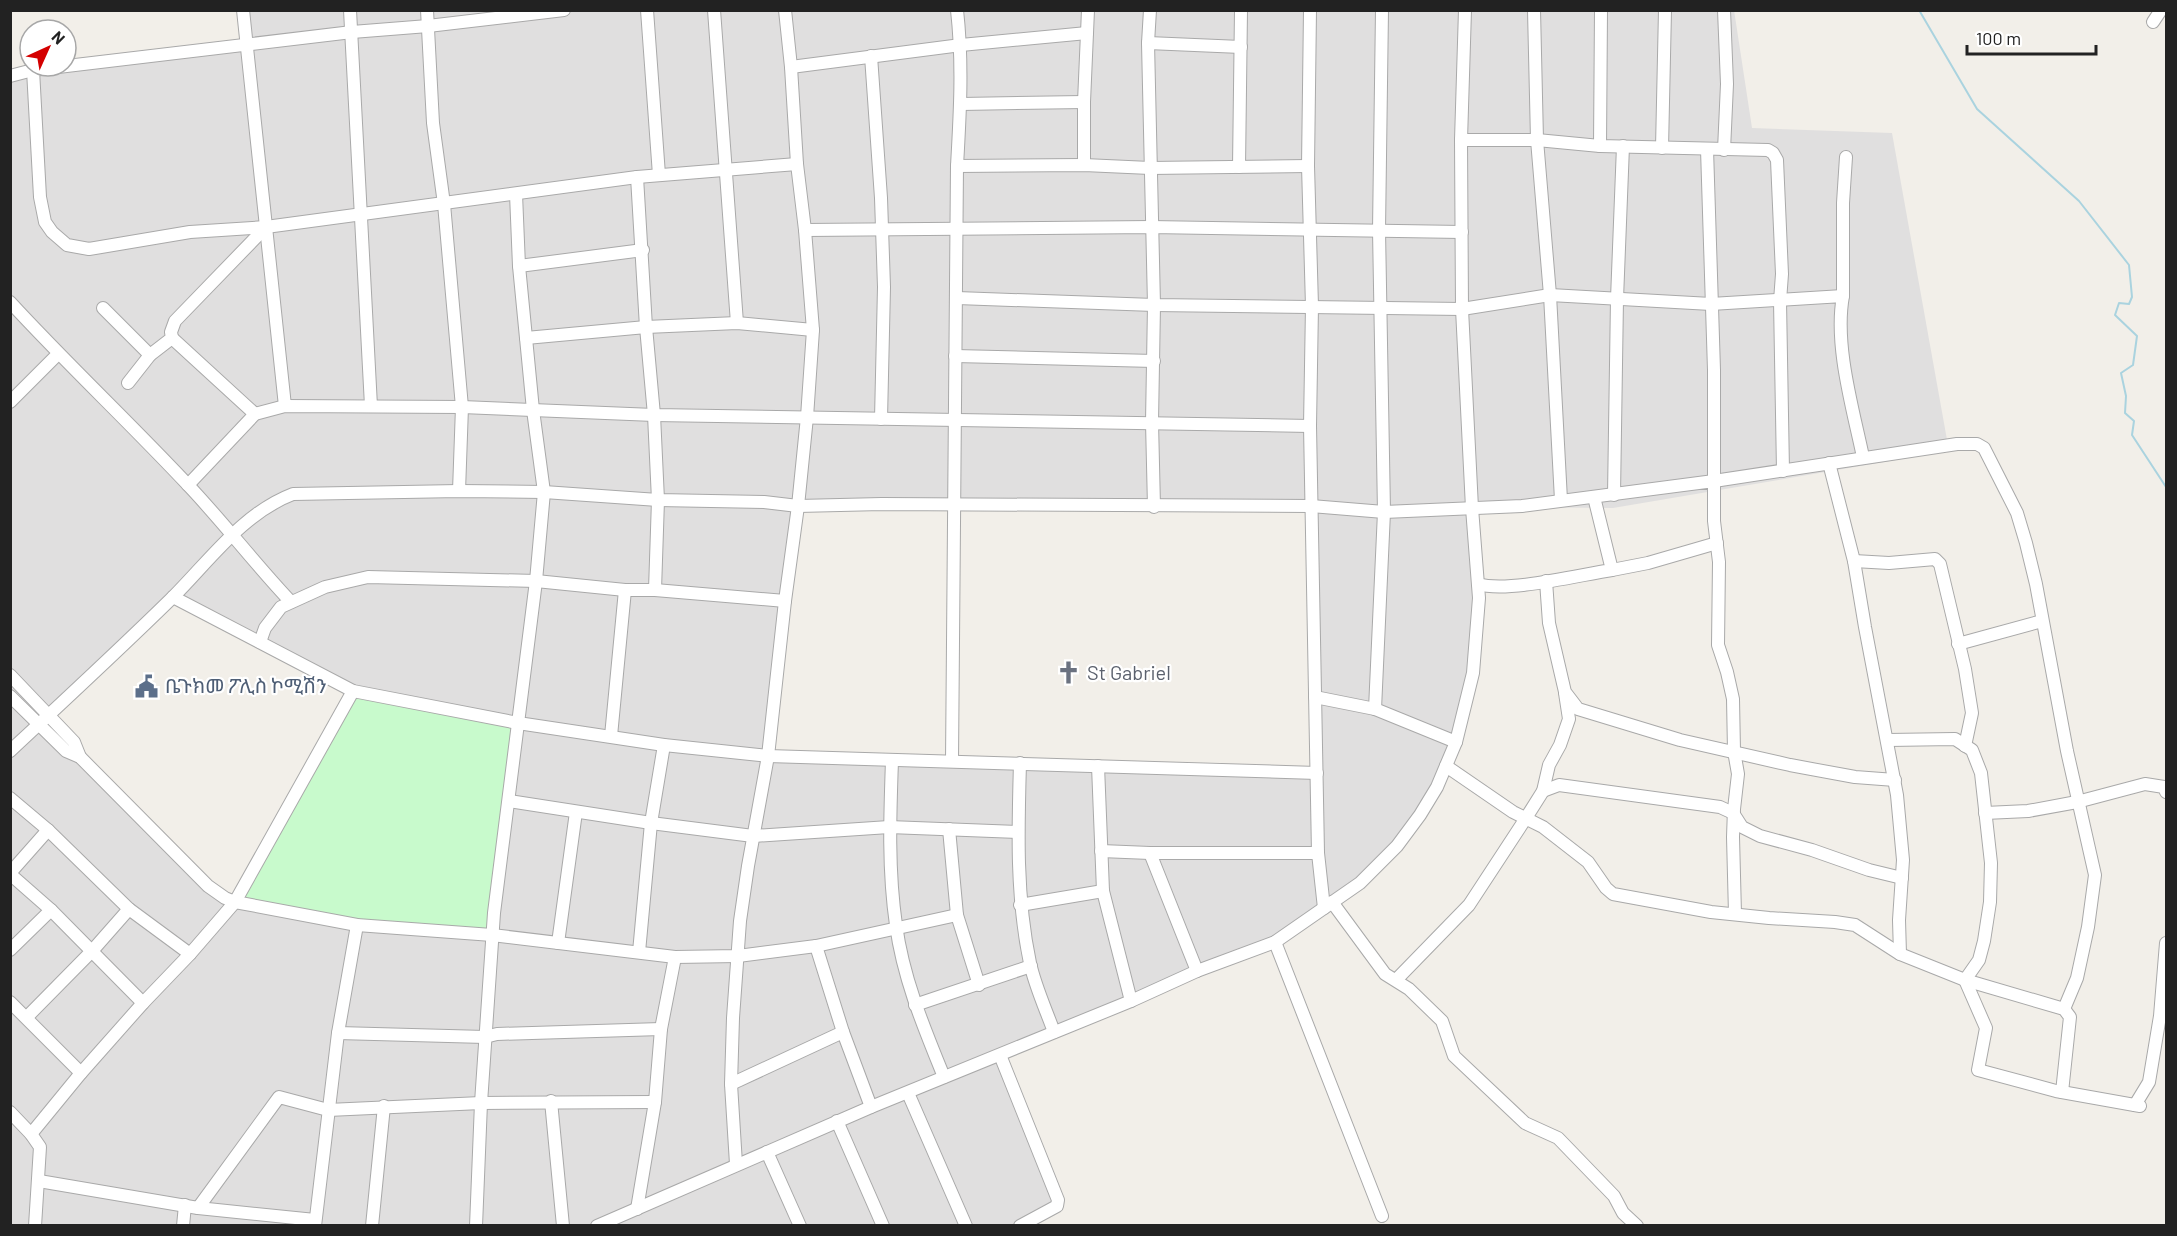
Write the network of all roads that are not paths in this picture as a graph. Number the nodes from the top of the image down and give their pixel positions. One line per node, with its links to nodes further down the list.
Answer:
1 (243, 10): 25 (street)
2 (351, 10): 22 (street)
3 (427, 10): 21 (street)
4 (564, 10): 21 (street)
5 (647, 10): 49 (street)
6 (714, 10): 48 (street)
7 (785, 10): 30 (street)
8 (957, 10): 26 (street)
9 (1088, 10): 23 (street)
10 (1150, 10): 24 (street)
11 (1241, 10): 27 (street)
12 (1310, 10): 45 (street)
13 (1382, 10): 60 (street)
14 (1464, 10): 34 (street)
15 (1534, 10): 35 (street)
16 (1600, 10): 36 (street)
17 (1665, 10): 38 (street)
18 (1724, 10): 40 (street)
19 (2161, 10): 20 (street)
20 (2153, 22)
21 (428, 26): 22 (street); 52 (street)
22 (352, 32): 25 (street); 53 (street)
23 (1087, 33): 26 (street); 32 (street)
24 (1148, 43): 27 (street); 47 (street)
25 (246, 44): 29 (street); 54 (street)
26 (961, 45): 28 (street); 33 (street)
27 (1241, 47): 46 (street)
28 (871, 56): 30 (street); 56 (street)
29 (78, 65)
30 (791, 67): 42 (street)
31 (33, 78): 54 (street)
32 (1084, 102): 33 (street); 43 (street)
33 (961, 104): 44 (street)
34 (1461, 140): 35 (street); 61 (street)
35 (1537, 140): 36 (street); 64 (street)
36 (1600, 146): 37 (street)
37 (1623, 146): 38 (street); 67 (street)
38 (1662, 148): 39 (street)
39 (1707, 149): 40 (street); 70 (street)
40 (1725, 150): 68 (street)
41 (1846, 157): 65 (street)
42 (796, 164): 48 (street); 58 (street)
43 (1084, 165): 44 (street); 47 (street)
44 (957, 166): 59 (street)
45 (1308, 166): 46 (street); 57 (street)
46 (1239, 167): 47 (street)
47 (1150, 168): 55 (street)
48 (726, 169): 49 (street); 76 (street)
49 (659, 175): 50 (street)
50 (637, 177): 51 (street); 62 (street)
51 (516, 194): 52 (street); 63 (street)
52 (444, 204): 53 (street); 89 (street)
53 (362, 215): 54 (street); 88 (street)
54 (266, 227): 79 (street); 87 (street)
55 (1151, 227): 57 (street); 59 (street); 71 (street)
56 (881, 229): 58 (street); 59 (street); 94 (street)
57 (1310, 229): 60 (street); 72 (street)
58 (805, 230): 78 (street)
59 (956, 230): 66 (street)
60 (1379, 230): 61 (street); 73 (street)
61 (1462, 232): 75 (street)
62 (643, 250): 63 (street); 77 (street)
63 (519, 266): 80 (street)
64 (1550, 295): 67 (street); 75 (street); 108 (street)
65 (1843, 296): 68 (street); 98 (street)
66 (957, 298): 71 (street); 83 (street)
67 (1617, 299): 70 (street); 105 (street)
68 (1780, 301): 70 (street); 100 (street)
69 (10, 302): 81 (street)
70 (1711, 304): 101 (street)
71 (1154, 305): 72 (street); 84 (street)
72 (1311, 306): 73 (street); 97 (street)
73 (1381, 306): 75 (street); 114 (street)
74 (103, 308): 82 (street)
75 (1462, 309): 113 (street)
76 (737, 323): 77 (street); 78 (street)
77 (646, 327): 80 (street); 92 (street)
78 (813, 330): 93 (street)
79 (171, 338): 82 (street); 91 (street)
80 (526, 338): 90 (street)
81 (58, 354): 86 (street); 102 (street)
82 (150, 355): 85 (street)
83 (956, 356): 84 (street); 95 (street)
84 (1154, 361): 96 (street)
85 (128, 383)
86 (10, 402)
87 (285, 406): 88 (street); 91 (street)
88 (371, 406): 89 (street)
89 (462, 407): 90 (street); 103 (street)
90 (533, 410): 92 (street); 104 (street)
91 (255, 414): 102 (street)
92 (654, 414): 93 (street); 107 (street)
93 (807, 417): 94 (street); 109 (street)
94 (881, 419): 95 (street)
95 (954, 420): 96 (street); 110 (street)
96 (1152, 422): 97 (street); 112 (street)
97 (1310, 426): 111 (street)
98 (1863, 457): 99 (street); 127 (street)
99 (1829, 463): 100 (street); 117 (street)
100 (1783, 471): 101 (street)
101 (1714, 481): 105 (street); 116 (street)
102 (188, 485): 115 (street)
103 (459, 491): 104 (street); 115 (street)
104 (544, 492): 107 (street); 119 (street)
105 (1614, 495): 106 (street)
106 (1594, 497): 108 (street); 118 (street)
107 (658, 500): 109 (street); 123 (street)
108 (1561, 500): 113 (street)
109 (798, 506): 110 (street); 125 (street)
110 (954, 506): 112 (street); 149 (street)
111 (1311, 506): 112 (street); 114 (street); 134 (street)
112 (1154, 507)
113 (1472, 507): 114 (street); 121 (street)
114 (1384, 512): 135 (street)
115 (231, 535): 124 (street); 126 (street)
116 (1717, 543): 118 (street); 145 (street)
117 (1854, 561): 129 (street); 140 (street)
118 (1612, 570): 120 (street)
119 (536, 581): 122 (street); 126 (street); 137 (street)
120 (1546, 581): 121 (street); 132 (street)
121 (1478, 584): 141 (street)
122 (625, 590): 123 (street); 139 (street)
123 (655, 590): 125 (street)
124 (173, 597): 128 (street); 136 (street)
125 (785, 601): 146 (street)
126 (291, 602): 128 (street)
127 (2042, 621): 129 (street); 159 (street)
128 (260, 642): 131 (street)
129 (1958, 644): 143 (street)
130 (10, 675): 136 (street)
131 (353, 691): 137 (street); 176 (street)
132 (1565, 692): 145 (street); 155 (street)
133 (10, 696): 138 (street)
134 (1315, 698): 135 (street); 153 (street)
135 (1375, 709): 141 (street)
136 (49, 714): 138 (street); 147 (street)
137 (518, 723): 139 (street); 158 (street)
138 (39, 724): 144 (street); 147 (street)
139 (611, 736): 142 (street)
140 (1888, 740): 143 (street); 154 (street)
141 (1456, 741): 152 (street)
142 (664, 745): 146 (street); 164 (street)
143 (1965, 746): 162 (street)
144 (10, 751)
145 (1734, 751): 154 (street); 161 (street)
146 (768, 756): 148 (street); 169 (street)
147 (80, 757): 176 (street)
148 (892, 761): 149 (street); 165 (street)
149 (952, 761): 150 (street)
150 (1020, 763): 151 (street); 168 (street)
151 (1098, 766): 153 (street); 170 (street)
152 (1446, 766): 163 (street); 178 (street)
153 (1317, 773): 172 (street)
154 (1895, 780): 174 (street)
155 (1543, 790): 161 (street); 163 (street)
156 (2166, 792): 159 (street)
157 (10, 798): 167 (street)
158 (509, 801): 160 (street); 185 (street)
159 (2079, 802): 162 (street); 206 (street)
160 (576, 812): 164 (street); 187 (street)
161 (1733, 813): 174 (street); 181 (street)
162 (1985, 813): 200 (street)
163 (1526, 818): 181 (street); 199 (street)
164 (651, 823): 169 (street); 192 (street)
165 (890, 826): 166 (street); 169 (street); 184 (street)
166 (949, 829): 168 (street); 182 (street)
167 (48, 830): 173 (street); 179 (street)
168 (1018, 832): 177 (street)
169 (753, 836): 196 (street)
170 (1101, 851): 171 (street); 175 (street)
171 (1150, 853): 172 (street); 198 (street)
172 (1318, 853): 178 (street)
173 (10, 873): 180 (street)
174 (1902, 878): 194 (street)
175 (1103, 891): 177 (street); 202 (street)
176 (235, 902): 183 (street); 193 (street)
177 (1020, 904): 197 (street)
178 (1328, 905): 186 (street); 199 (street)
179 (129, 909): 191 (street); 193 (street)
180 (51, 910): 190 (street); 191 (street)
181 (1735, 914): 194 (street)
182 (957, 915): 184 (street); 201 (street)
183 (357, 925): 185 (street); 211 (street)
184 (896, 927): 189 (street); 205 (street)
185 (492, 935): 187 (street); 212 (street)
186 (1275, 942): 198 (street); 234 (street)
187 (558, 943): 192 (street)
188 (2166, 943): 217 (street)
189 (816, 946): 196 (street); 209 (street)
190 (10, 950)
191 (92, 951): 204 (street); 207 (street)
192 (639, 952): 195 (street)
193 (190, 954): 204 (street)
194 (1900, 954): 200 (street)
195 (675, 957): 196 (street); 208 (street)
196 (738, 957): 216 (street)
197 (1031, 966): 201 (street); 210 (street)
198 (1197, 971): 202 (street)
199 (1396, 980): 247 (street)
200 (1965, 980): 206 (street); 217 (street)
201 (979, 985): 205 (street)
202 (1131, 1001): 210 (street)
203 (10, 1002): 207 (street)
204 (142, 1003): 214 (street)
205 (915, 1005): 215 (street)
206 (2064, 1009): 217 (street)
207 (27, 1017): 214 (street)
208 (661, 1029): 212 (street); 220 (street)
209 (843, 1032): 216 (street); 223 (street)
210 (1054, 1032): 213 (street)
211 (338, 1033): 212 (street); 224 (street)
212 (485, 1037): 221 (street)
213 (1000, 1055): 215 (street); 246 (street)
214 (81, 1073): 227 (street)
215 (944, 1077): 218 (street)
216 (731, 1084): 229 (street)
217 (2062, 1092)
218 (908, 1093): 223 (street); 245 (street)
219 (550, 1101): 220 (street); 221 (street); 241 (street)
220 (655, 1102): 233 (street)
221 (481, 1103): 222 (street); 240 (street)
222 (384, 1106): 224 (street); 239 (street)
223 (871, 1107): 226 (street)
224 (328, 1110): 232 (street); 236 (street)
225 (10, 1112): 227 (street)
226 (837, 1121): 228 (street); 244 (street)
227 (31, 1134): 230 (street)
228 (767, 1152): 229 (street); 243 (street)
229 (736, 1164): 233 (street)
230 (39, 1181): 231 (street); 237 (street)
231 (186, 1205): 232 (street); 238 (street)
232 (198, 1208): 236 (street)
233 (637, 1209): 235 (street)
234 (1382, 1216)
235 (621, 1221): 242 (street)
236 (315, 1223)
237 (35, 1226)
238 (183, 1226)
239 (372, 1226)
240 (476, 1226)
241 (563, 1226)
242 (597, 1226)
243 (800, 1226)
244 (883, 1226)
245 (966, 1226)
246 (1020, 1226)
247 (1637, 1226)

